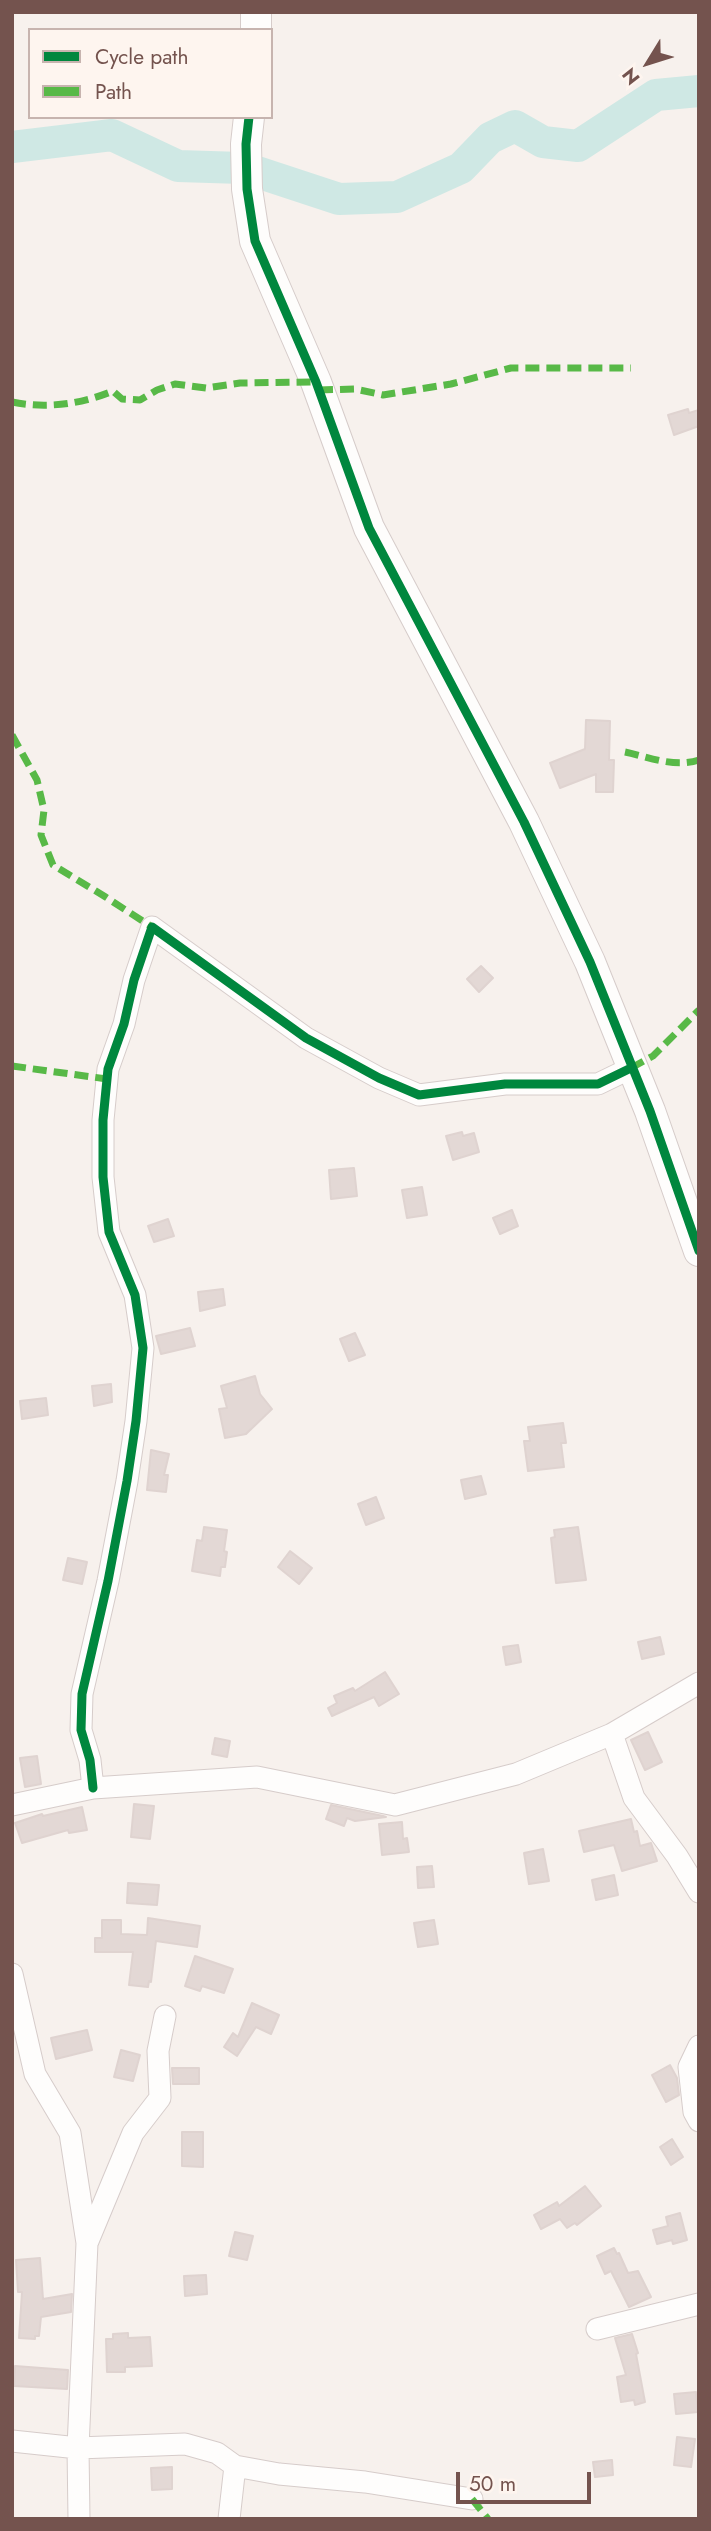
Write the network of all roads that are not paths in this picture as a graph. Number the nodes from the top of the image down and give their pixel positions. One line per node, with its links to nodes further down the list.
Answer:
1 (249, 119): 2 (street)
2 (631, 1068): 3 (street); 6 (street)
3 (699, 1251)
4 (699, 1683): 5 (street)
5 (611, 1734): 6 (street); 8 (street)
6 (93, 1788): 7 (street)
7 (12, 1805)
8 (699, 1892)
9 (12, 1975): 13 (street)
10 (165, 2016): 13 (street)
11 (699, 2046): 12 (street)
12 (699, 2121)
13 (87, 2243): 17 (street)
14 (699, 2304): 15 (street)
15 (597, 2329)
16 (12, 2441): 17 (street)
17 (78, 2448): 18 (street); 20 (street)
18 (235, 2466): 19 (street); 21 (street)
19 (472, 2499)
20 (79, 2519)
21 (229, 2519)

